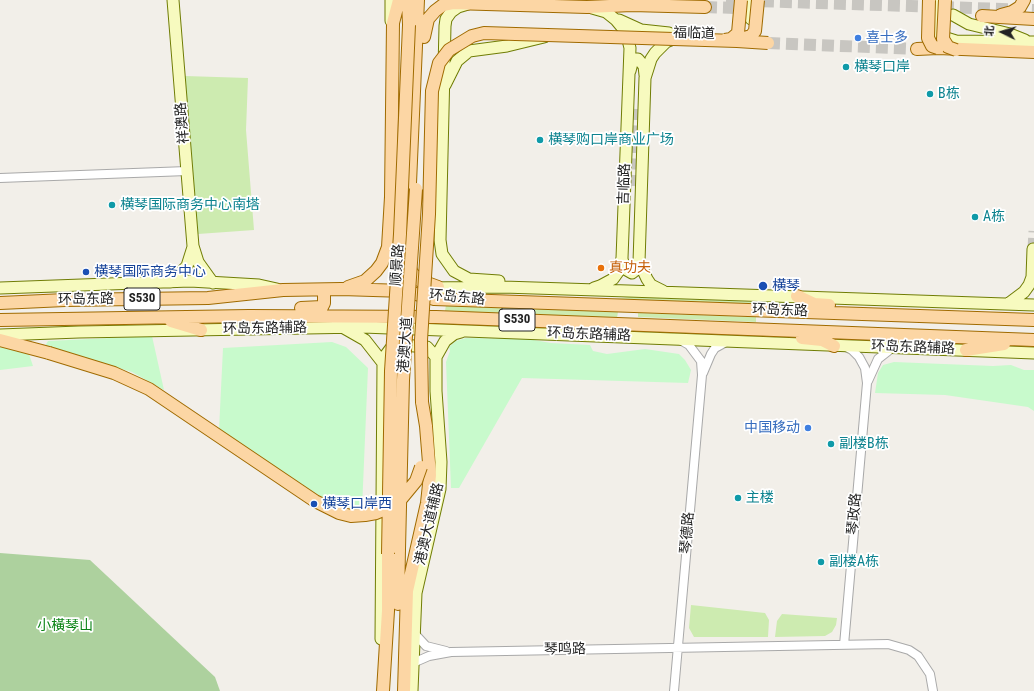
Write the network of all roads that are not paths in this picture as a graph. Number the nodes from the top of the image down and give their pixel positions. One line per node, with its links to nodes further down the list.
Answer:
1 (173, 0): 41 (main road, 祥澳路)
2 (391, 0): 50 (main road)
3 (399, 0): 45 (main road)
4 (404, 0): 45 (main road)
5 (408, 0): 63 (main road, 顺景路, bridge)
6 (418, 0): 55 (main road)
7 (423, 0): 23 (main road, 港澳大道)
8 (438, 0): 23 (main road)
9 (689, 0): 19 (main road)
10 (741, 0): 29 (main road, bridge)
11 (752, 0): 26 (main road, 福临道)
12 (758, 0): 30 (main road, bridge)
13 (929, 0): 34 (main road, bridge)
14 (936, 0): 31 (main road)
15 (945, 0): 36 (main road, bridge)
16 (1024, 0): 24 (main road)
17 (477, 3): 18 (main road, 福临道); 28 (main road, 福临道); 40 (main road)
18 (587, 7): 19 (main road, 福临道); 22 (main road, 吉临路)
19 (705, 7)
20 (1034, 13): 24 (main road)
21 (953, 15): 33 (main road)
22 (611, 16): 26 (main road, 福临道); 38 (main road, 吉临路)
23 (424, 17): 28 (main road, 港澳大道)
24 (1015, 18): 25 (main road)
25 (1034, 19)
26 (688, 34): 39 (main road, 吉临路)
27 (555, 35): 29 (main road, bridge); 40 (main road); 93 (main road, bridge)
28 (424, 37): 44 (main road, 港澳大道)
29 (719, 41): 30 (main road, bridge)
30 (737, 41): 32 (main road, bridge)
31 (1034, 42)
32 (768, 43)
33 (1034, 46)
34 (938, 48): 35 (main road); 36 (main road, bridge)
35 (917, 49)
36 (956, 50): 37 (main road)
37 (1034, 52)
38 (629, 73): 39 (main road); 51 (main road, 吉临路)
39 (645, 78): 47 (main road, 吉临路)
40 (443, 89): 46 (main road)
41 (187, 171): 42 (street); 48 (main road, 祥澳路)
42 (0, 178)
43 (633, 186): 47 (main road)
44 (416, 189): 93 (main road, bridge); 94 (main road, 港澳大道, bridge)
45 (393, 200): 46 (main road); 50 (main road)
46 (440, 212): 58 (main road)
47 (639, 242): 52 (main road, 吉临路)
48 (193, 246): 53 (main road, 祥澳路); 54 (main road, 祥澳路)
49 (1033, 249): 67 (main road)
50 (388, 251): 57 (main road)
51 (622, 258): 52 (main road); 61 (main road, 吉临路)
52 (639, 259): 62 (main road, 吉临路)
53 (171, 282): 54 (main road); 56 (main road)
54 (213, 283): 59 (main road)
55 (438, 287): 58 (main road); 63 (main road)
56 (0, 288)
57 (341, 289): 60 (main road, 环岛东路); 63 (main road, 环岛东路)
58 (565, 289): 61 (main road)
59 (283, 290): 60 (main road, 环岛东路); 66 (main road, 环岛东路 / S530)
60 (324, 290): 71 (main road)
61 (583, 290): 62 (main road)
62 (672, 293): 64 (main road)
63 (400, 294): 70 (main road, 环岛东路 / S530); 94 (main road, 港澳大道, bridge)
64 (797, 296): 67 (main road); 70 (main road)
65 (1034, 296): 68 (main road)
66 (0, 303)
67 (1008, 304): 68 (main road)
68 (1022, 304): 69 (main road)
69 (1034, 305)
70 (871, 314): 74 (main road, 环岛东路 / S530)
71 (249, 316): 72 (main road, 环岛东路 / S530); 76 (main road, 环岛东路 / S530)
72 (159, 318): 73 (main road, 环岛东路 / S530); 77 (main road)
73 (0, 320)
74 (1034, 320)
75 (342, 327): 77 (main road, 环岛东路辅路); 78 (main road, 环岛东路辅路); 90 (main road)
76 (763, 329): 82 (main road, 环岛东路 / S530); 85 (main road)
77 (201, 330): 79 (main road, 环岛东路辅路)
78 (463, 331): 80 (main road, 环岛东路辅路); 89 (main road)
79 (0, 336)
80 (677, 339): 83 (main road, 环岛东路辅路); 91 (street, 琴德路)
81 (0, 340): 93 (main road, bridge)
82 (1034, 340)
83 (727, 341): 85 (main road, 环岛东路辅路); 91 (street, 琴德路)
84 (1034, 343): 87 (main road)
85 (839, 346): 86 (main road, 环岛东路辅路); 92 (street)
86 (892, 348): 87 (main road, 环岛东路辅路); 92 (street)
87 (966, 350): 88 (main road, 环岛东路辅路)
88 (1034, 354)
89 (436, 357): 90 (main road); 95 (main road, 港澳大道辅路)
90 (383, 363): 101 (main road)
91 (702, 376): 97 (street, 琴德路)
92 (867, 383): 96 (street, 琴政路)
93 (422, 402): 100 (main road)
94 (393, 552): 100 (main road, 港澳大道); 101 (main road, 港澳大道)
95 (414, 634): 98 (street); 99 (main road, 港澳大道辅路)
96 (844, 645): 97 (street); 103 (street)
97 (678, 648): 98 (street, 琴鸣路); 102 (street, 琴德路)
98 (451, 652): 99 (street)
99 (413, 663): 100 (main road, 港澳大道辅路)
100 (404, 690)
101 (383, 691)
102 (674, 691)
103 (933, 691)

